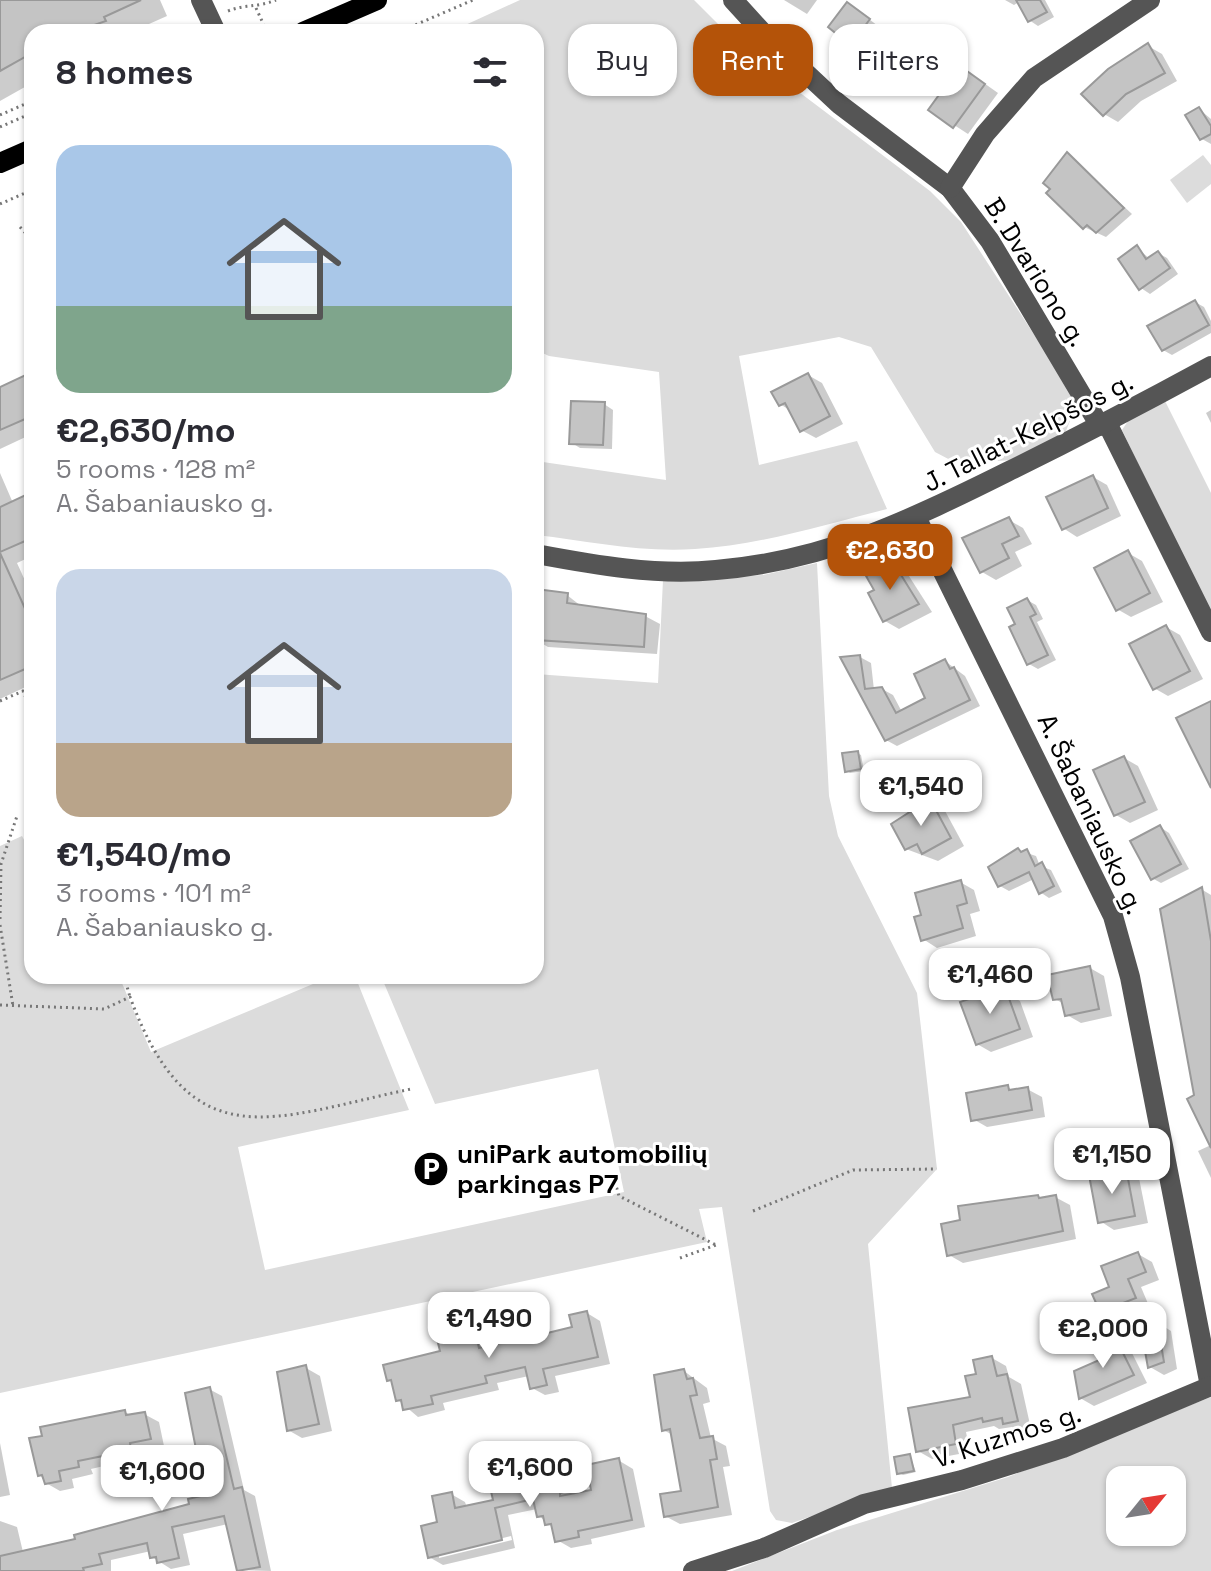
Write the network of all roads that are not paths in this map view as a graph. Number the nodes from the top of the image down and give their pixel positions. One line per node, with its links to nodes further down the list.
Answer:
1 (377, 0): 4 (main road)
2 (733, 0): 7 (street, B. Dvariono g.)
3 (1150, 0): 7 (street)
4 (322, 24)
5 (24, 152): 6 (main road)
6 (0, 163)
7 (950, 188): 9 (street, B. Dvariono g.)
8 (1211, 366): 9 (street, J. Tallat-Kelpšos g.)
9 (1104, 424): 10 (street, J. Tallat-Kelpšos g.); 12 (street, B. Dvariono g.)
10 (916, 517): 11 (street, J. Tallat-Kelpšos g.); 13 (street, A. Šabaniausko g.)
11 (544, 555)
12 (1211, 632)
13 (1211, 1386): 14 (street, V. Kuzmos g.)
14 (693, 1571)

